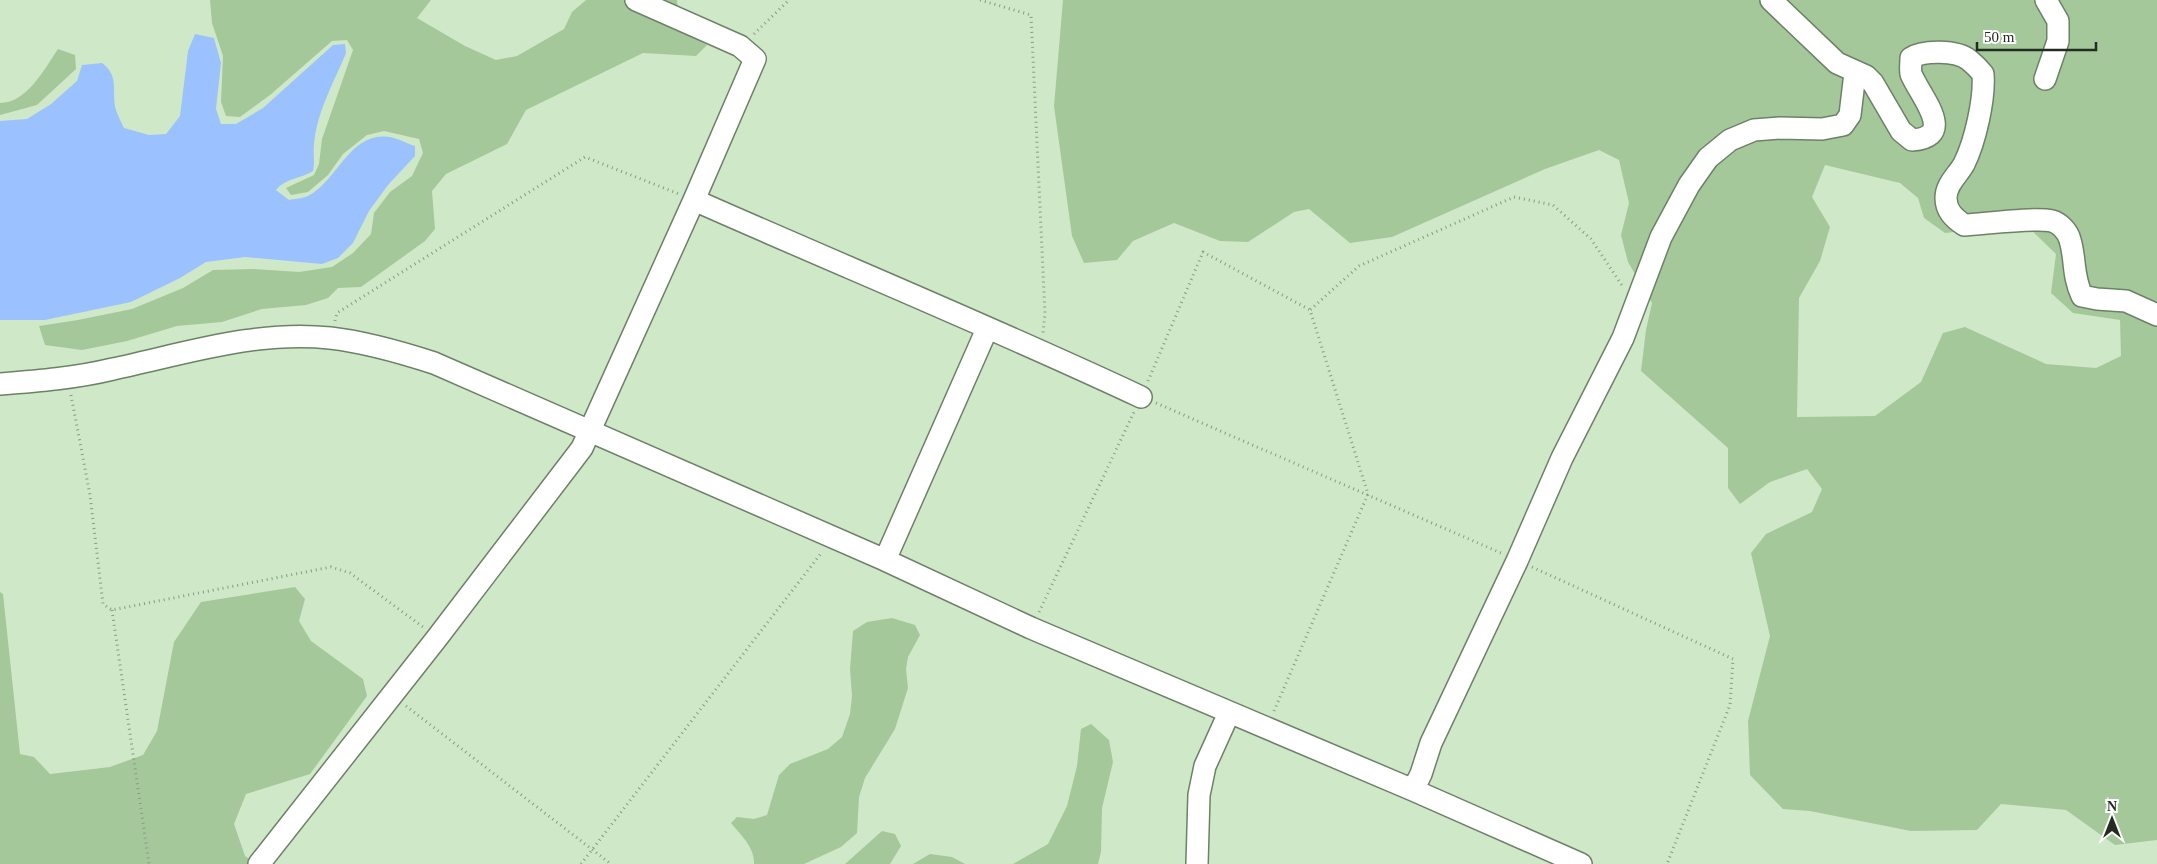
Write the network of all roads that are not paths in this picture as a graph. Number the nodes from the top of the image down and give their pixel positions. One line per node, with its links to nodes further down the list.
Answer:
1 (636, 0): 6 (street)
2 (1771, 0): 4 (street)
3 (2046, 0): 5 (street)
4 (1855, 72): 7 (street); 14 (street)
5 (2045, 79)
6 (694, 200): 8 (street); 11 (street)
7 (2157, 315)
8 (987, 329): 10 (street); 12 (street)
9 (0, 384): 11 (street)
10 (1141, 397)
11 (590, 431): 12 (street); 15 (street)
12 (884, 560): 13 (street)
13 (1228, 713): 14 (street); 16 (street)
14 (1413, 790): 17 (street)
15 (259, 864)
16 (1197, 864)
17 (1581, 864)

